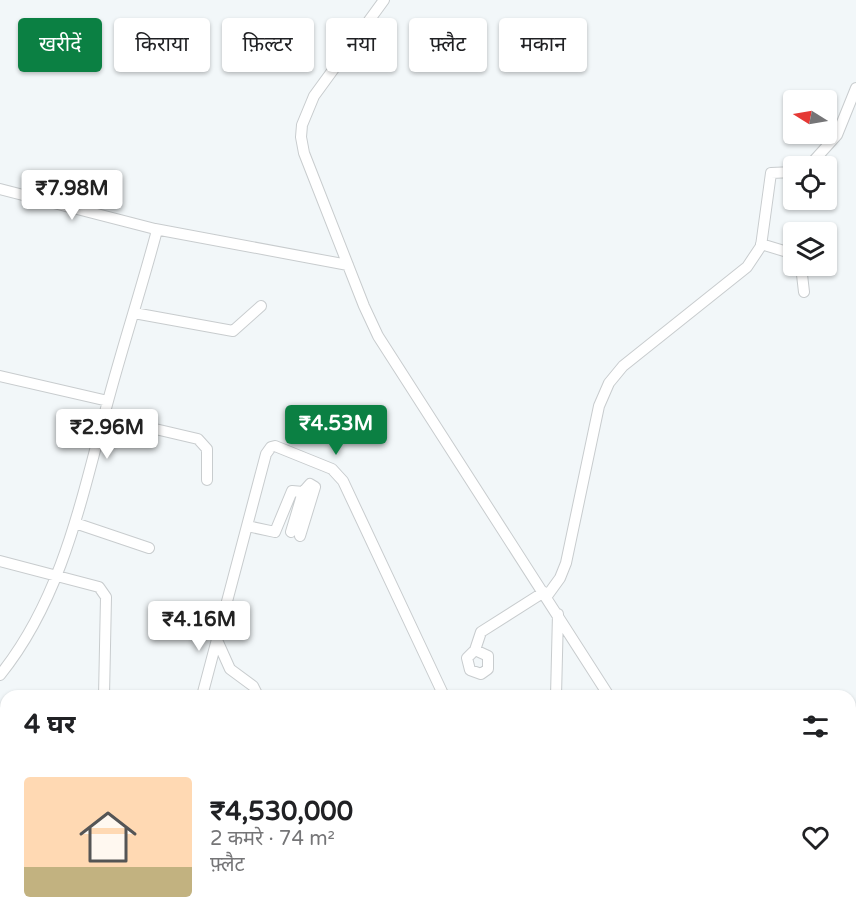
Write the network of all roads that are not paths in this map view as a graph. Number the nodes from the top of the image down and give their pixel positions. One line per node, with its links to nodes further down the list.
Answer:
1 (384, 0): 9 (street)
2 (856, 88): 3 (street)
3 (818, 156)
4 (783, 172): 7 (street)
5 (0, 189): 6 (street)
6 (155, 229): 9 (street); 13 (street)
7 (761, 244): 8 (street); 24 (street)
8 (783, 251)
9 (348, 265): 24 (street)
10 (802, 276): 11 (street)
11 (804, 292)
12 (261, 306): 13 (street)
13 (134, 313): 15 (street)
14 (0, 376): 15 (street)
15 (108, 401): 16 (street)
16 (104, 417): 17 (street); 18 (street)
17 (207, 480)
18 (75, 523): 21 (street); 23 (street)
19 (247, 526): 20 (street); 26 (street); 32 (street)
20 (296, 534)
21 (150, 548)
22 (0, 561): 23 (street)
23 (57, 575): 28 (street); 29 (street)
24 (546, 594): 25 (street); 27 (street)
25 (558, 614): 33 (street); 34 (street)
26 (216, 640): 30 (street); 31 (street)
27 (475, 650)
28 (0, 675)
29 (104, 690)
30 (204, 690)
31 (255, 690)
32 (441, 690)
33 (556, 690)
34 (605, 690)

